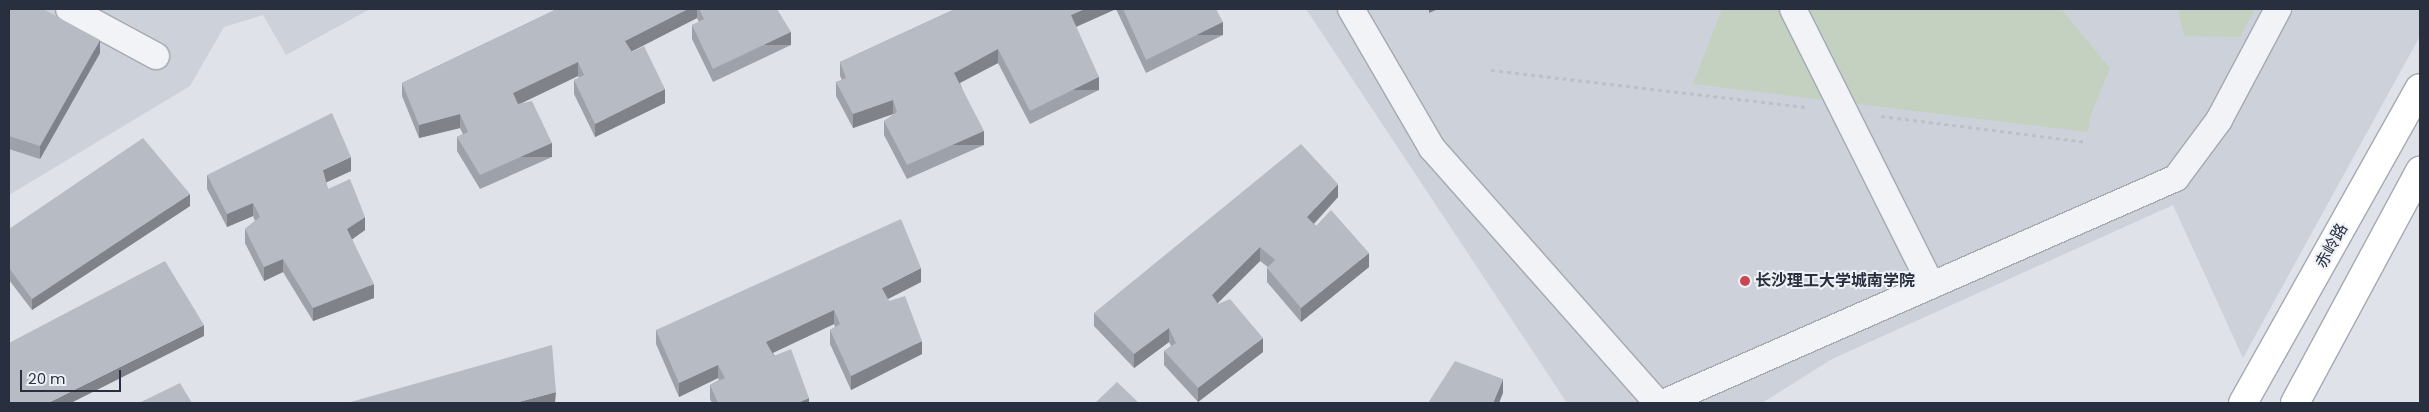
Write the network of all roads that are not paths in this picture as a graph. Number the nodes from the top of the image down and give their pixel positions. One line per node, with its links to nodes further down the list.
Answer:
1 (69, 9): 5 (street)
2 (1351, 9): 9 (street)
3 (1793, 9): 8 (street)
4 (2278, 9): 8 (street)
5 (156, 56)
6 (2420, 88): 11 (main road, 赤岭路)
7 (2420, 171): 12 (main road)
8 (1931, 284): 10 (street)
9 (1658, 403)
10 (1664, 403)
11 (2243, 403)
12 (2295, 403)

